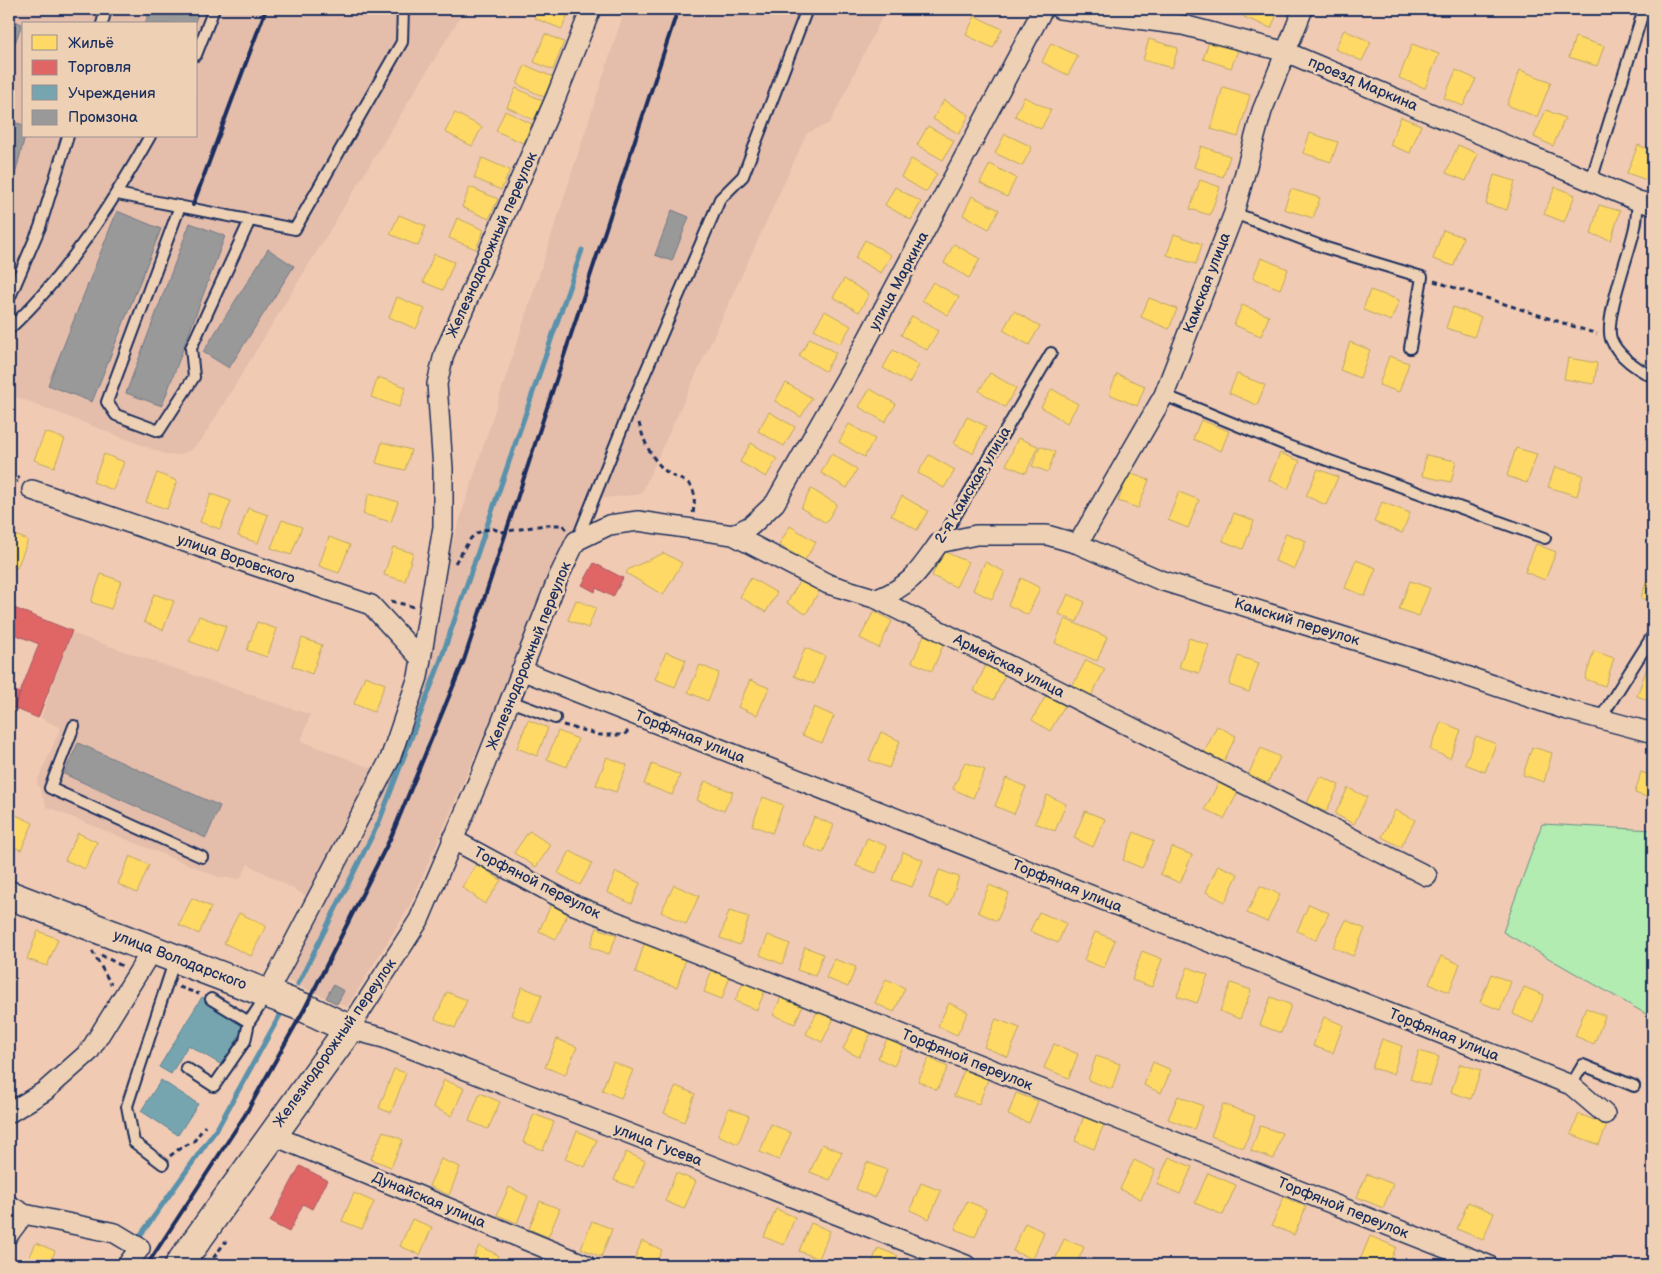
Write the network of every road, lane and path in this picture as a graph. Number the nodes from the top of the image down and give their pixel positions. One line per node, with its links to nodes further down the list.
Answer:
1 (106, 9): 10 (lane)
2 (214, 9): 11 (lane)
3 (403, 9): 20 (lane)
4 (591, 9): 37 (street, Железнодорожный переулок)
5 (807, 9): 29 (lane, Железнодорожный переулок)
6 (1044, 9): 32 (street, улица Маркина)
7 (1060, 9): 12 (street, проезд Маркина)
8 (1303, 9): 12 (street, Камская улица)
9 (1644, 9): 15 (lane)
10 (103, 22)
11 (198, 50)
12 (1286, 52): 15 (street, проезд Маркина); 19 (street, Камская улица)
13 (67, 138): 22 (lane)
14 (149, 138): 16 (lane)
15 (1591, 181): 17 (street, проезд Маркина)
16 (117, 194): 18 (lane); 23 (lane)
17 (1646, 203): 24 (lane)
18 (180, 206): 20 (lane); 20 (lane)
19 (1234, 213): 21 (lane); 28 (street, Камская улица)
20 (250, 220)
21 (1422, 277): 24 (path); 25 (lane)
22 (9, 299)
23 (9, 329)
24 (1611, 339): 27 (lane)
25 (1410, 348)
26 (1051, 353): 35 (lane, 2-я Камская улица)
27 (1653, 377)
28 (1164, 395): 33 (lane); 36 (street, Камская улица)
29 (633, 401): 31 (path); 34 (lane, Железнодорожный переулок)
30 (32, 490): 40 (street, улица Воровского)
31 (691, 529): 32 (street, Армейская улица); 34 (street, Армейская улица)
32 (732, 534): 38 (street, Армейская улица)
33 (1545, 538)
34 (576, 541): 37 (path); 41 (street, Железнодорожный переулок)
35 (939, 543): 36 (street, Камский переулок); 38 (street, 2-я Камская улица)
36 (1078, 544): 45 (street, Камский переулок)
37 (434, 582): 40 (street, Железнодорожный переулок)
38 (878, 599): 50 (street, Армейская улица)
39 (1653, 635): 45 (lane)
40 (421, 659): 56 (street, Железнодорожный переулок)
41 (521, 670): 42 (street, Железнодорожный переулок); 44 (street, Торфяная улица)
42 (510, 701): 43 (lane); 48 (street, Железнодорожный переулок)
43 (555, 718): 44 (path)
44 (641, 718): 62 (street, Торфяная улица)
45 (1600, 719): 47 (street, Камский переулок)
46 (74, 726): 49 (lane)
47 (1653, 733)
48 (452, 839): 60 (street, Железнодорожный переулок); 75 (street, Торфяной переулок)
49 (202, 857)
50 (1427, 876)
51 (9, 895): 54 (street, улица Володарского)
52 (85, 948): 53 (path)
53 (94, 952): 55 (path); 58 (path)
54 (163, 954): 55 (street); 56 (street, улица Володарского); 68 (lane)
55 (138, 973): 58 (street)
56 (268, 994): 59 (lane); 60 (street, улица Володарского)
57 (211, 999): 59 (lane)
58 (120, 1001): 64 (street)
59 (249, 1022): 61 (lane)
60 (349, 1029): 67 (street, Железнодорожный переулок); 74 (street, улица Гусева)
61 (186, 1068)
62 (1571, 1085): 63 (lane); 65 (street, Торфяная улица)
63 (1634, 1086)
64 (9, 1113)
65 (1605, 1114)
66 (205, 1126): 68 (path)
67 (272, 1135): 71 (street, Железнодорожный переулок); 73 (street, Дунайская улица)
68 (163, 1164)
69 (16, 1209): 70 (street); 72 (street)
70 (9, 1234)
71 (182, 1264)
72 (127, 1265)
73 (586, 1265)
74 (966, 1265)
75 (1488, 1265)

